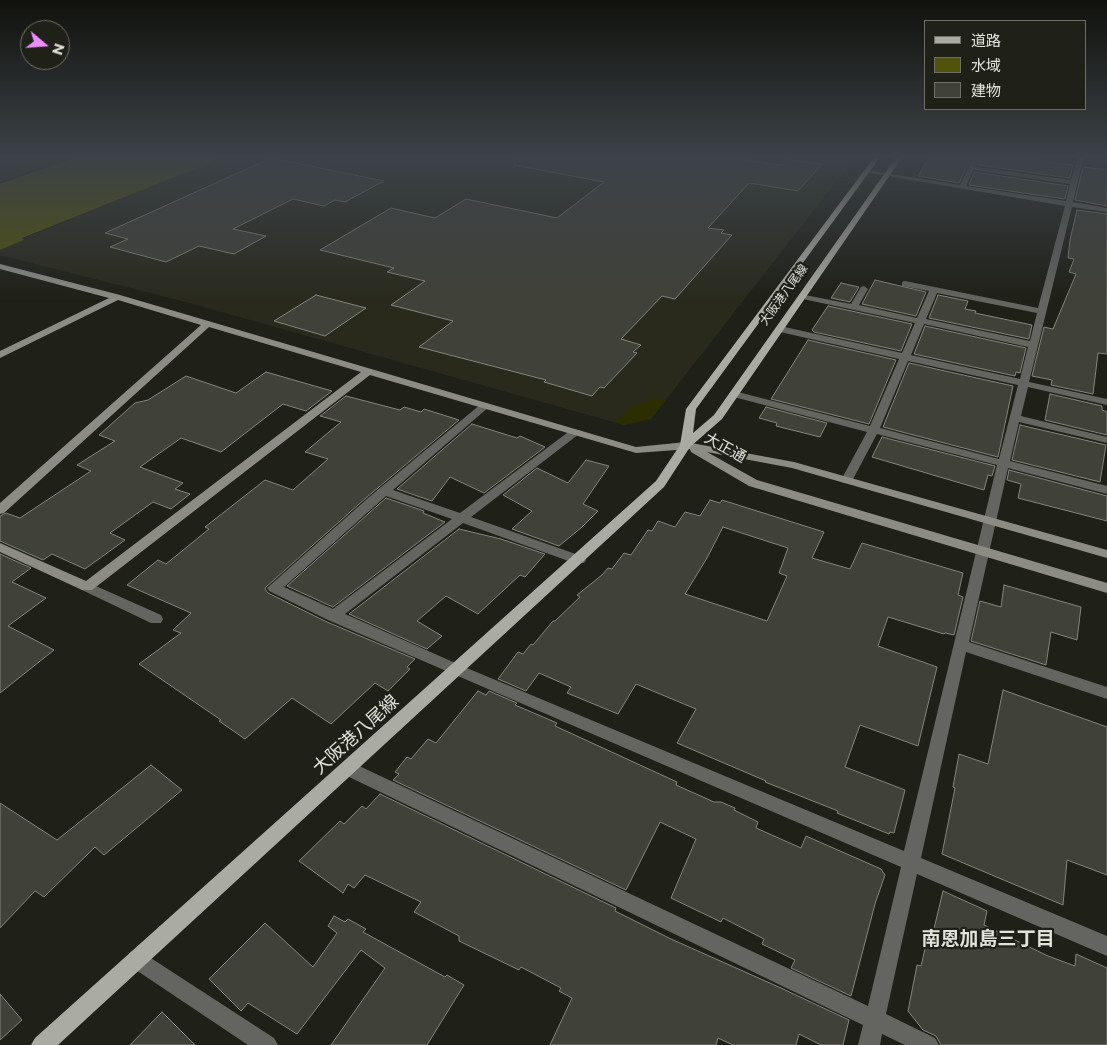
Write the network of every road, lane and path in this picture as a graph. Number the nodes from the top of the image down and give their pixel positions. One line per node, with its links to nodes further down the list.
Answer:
1 (1069, 204): 13 (street)
2 (842, 205): 29 (main road, 大阪港八尾線)
3 (867, 205): 10 (main road, 大阪港八尾線)
4 (1074, 205): 5 (street)
5 (1107, 210)
6 (0, 266): 11 (street)
7 (905, 284): 9 (street)
8 (864, 289): 12 (street)
9 (934, 290): 13 (street); 14 (street)
10 (804, 296): 12 (street); 16 (main road, 大阪港八尾線)
11 (117, 298): 15 (street); 18 (street)
12 (854, 307): 14 (street)
13 (1042, 311): 17 (street)
14 (920, 321): 17 (street); 19 (street)
15 (207, 324): 20 (street); 34 (street)
16 (780, 329): 19 (street); 22 (main road, 大阪港八尾線)
17 (1033, 346): 21 (street)
18 (0, 355)
19 (905, 357): 21 (street); 26 (street)
20 (369, 371): 24 (street); 41 (street)
21 (1024, 383): 23 (street); 25 (street)
22 (734, 394): 26 (street); 29 (main road, 大阪港八尾線)
23 (1107, 402)
24 (484, 406): 27 (street); 33 (street)
25 (1015, 418): 28 (street); 30 (street)
26 (874, 429): 30 (street); 31 (street)
27 (575, 432): 29 (street); 35 (street)
28 (1107, 440)
29 (686, 445): 31 (street, 大正通); 38 (street, 大正通); 40 (main road, 大阪港八尾線)
30 (1004, 464): 32 (street); 36 (street)
31 (847, 480): 36 (street, 大正通)
32 (1107, 490)
33 (384, 491): 35 (street); 43 (street)
34 (0, 510)
35 (462, 519): 40 (street); 43 (street)
36 (989, 522): 38 (street); 39 (street, 大正通)
37 (0, 547): 41 (street)
38 (983, 551): 42 (street, 大正通); 45 (street)
39 (1107, 554)
40 (579, 560): 46 (main road, 大阪港八尾線)
41 (87, 587): 44 (street)
42 (1107, 588)
43 (333, 616): 46 (street)
44 (156, 619)
45 (961, 645): 47 (street); 49 (street)
46 (458, 670): 48 (main road, 大阪港八尾線); 49 (street)
47 (1107, 693)
48 (349, 768): 51 (main road, 大阪港八尾線); 52 (street)
49 (912, 863): 50 (street); 52 (street)
50 (1107, 946)
51 (137, 959): 53 (main road, 大阪港八尾線); 54 (street)
52 (875, 1020): 55 (street); 56 (street)
53 (42, 1045)
54 (267, 1045)
55 (869, 1045)
56 (928, 1045)

